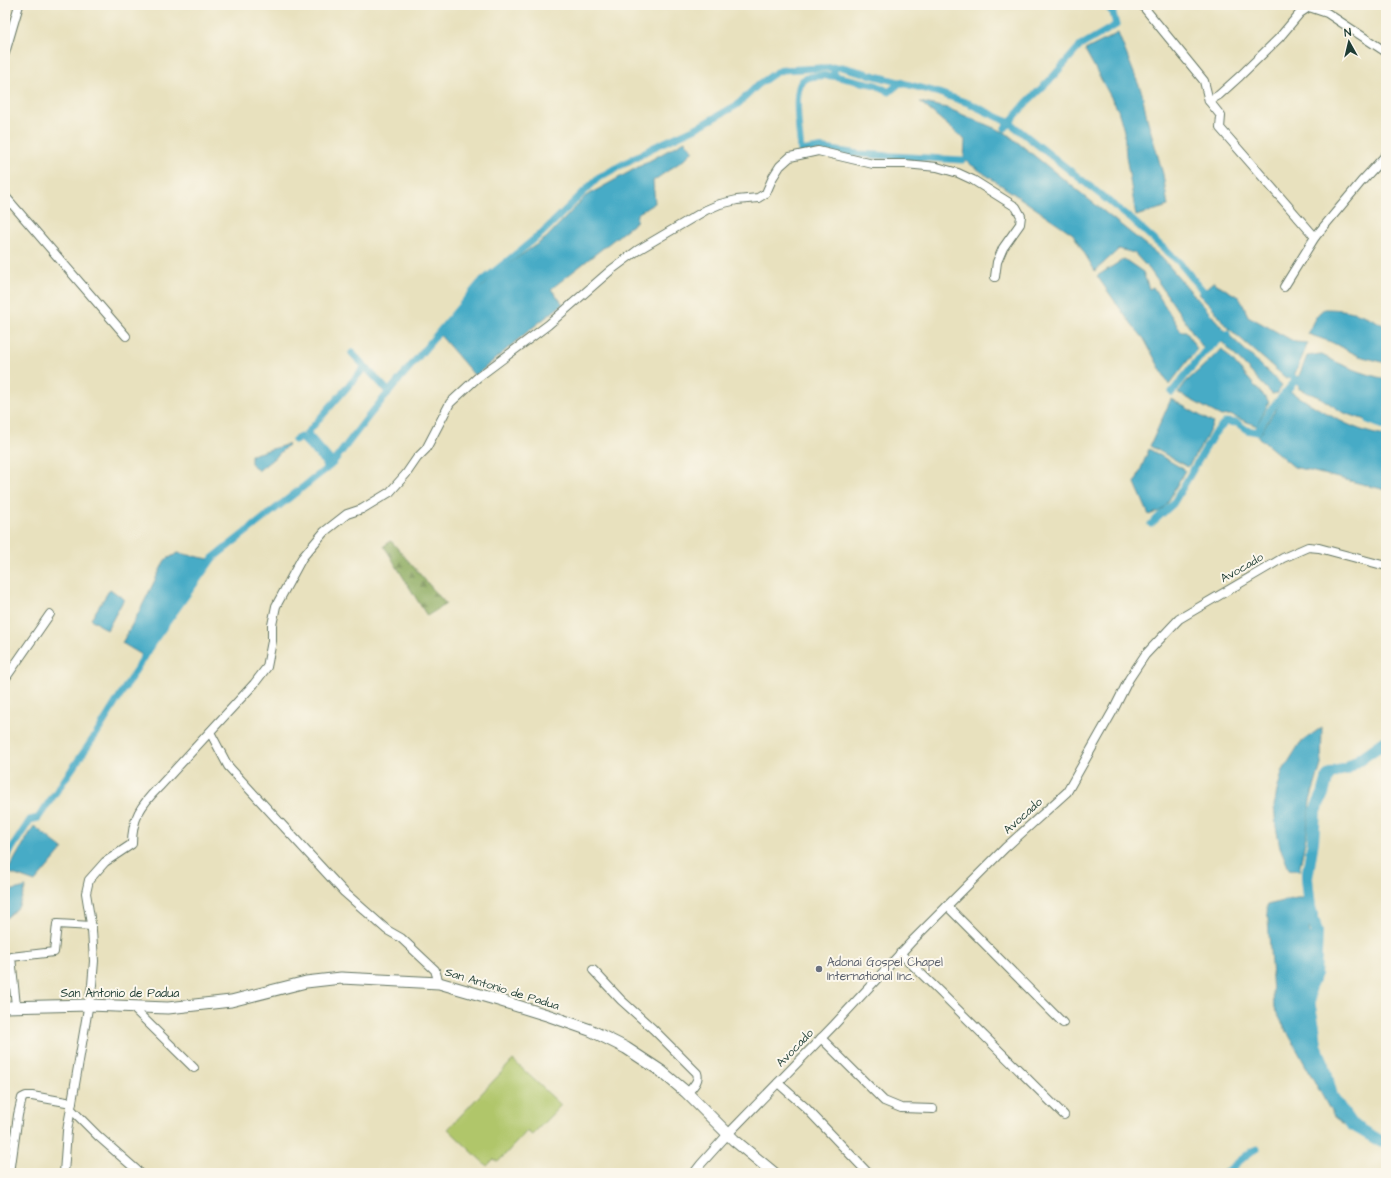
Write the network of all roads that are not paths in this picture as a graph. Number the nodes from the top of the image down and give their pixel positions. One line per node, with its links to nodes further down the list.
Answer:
1 (18, 5): 4 (street)
2 (1142, 5): 5 (street)
3 (1386, 52): 5 (street)
4 (5, 53)
5 (1209, 100): 8 (street)
6 (1386, 155): 8 (street)
7 (5, 196): 11 (street)
8 (1315, 237): 10 (street)
9 (995, 277): 15 (street)
10 (1284, 287)
11 (126, 336)
12 (1386, 566): 16 (street, Avocado)
13 (50, 614): 14 (street)
14 (5, 679)
15 (210, 732): 17 (street); 20 (street)
16 (947, 906): 18 (street, Avocado); 24 (street)
17 (92, 926): 21 (street); 23 (street)
18 (900, 954): 25 (street, Avocado); 31 (street)
19 (593, 970): 28 (street)
20 (439, 983): 22 (street, San Antonio de Padua); 28 (street, San Antonio de Padua)
21 (89, 1005): 22 (street, San Antonio de Padua); 23 (street, San Antonio de Padua); 29 (street)
22 (131, 1006): 26 (street)
23 (10, 1007)
24 (1063, 1023)
25 (821, 1038): 27 (street, Avocado); 30 (street)
26 (194, 1068)
27 (778, 1083): 32 (street, Avocado); 38 (street)
28 (687, 1094): 32 (street, San Antonio de Padua)
29 (71, 1106): 33 (street); 34 (street); 35 (street)
30 (933, 1109)
31 (1064, 1115)
32 (728, 1134): 36 (street, Avocado); 37 (street, San Antonio de Padua)
33 (10, 1173)
34 (64, 1173)
35 (140, 1173)
36 (694, 1173)
37 (774, 1173)
38 (868, 1173)

